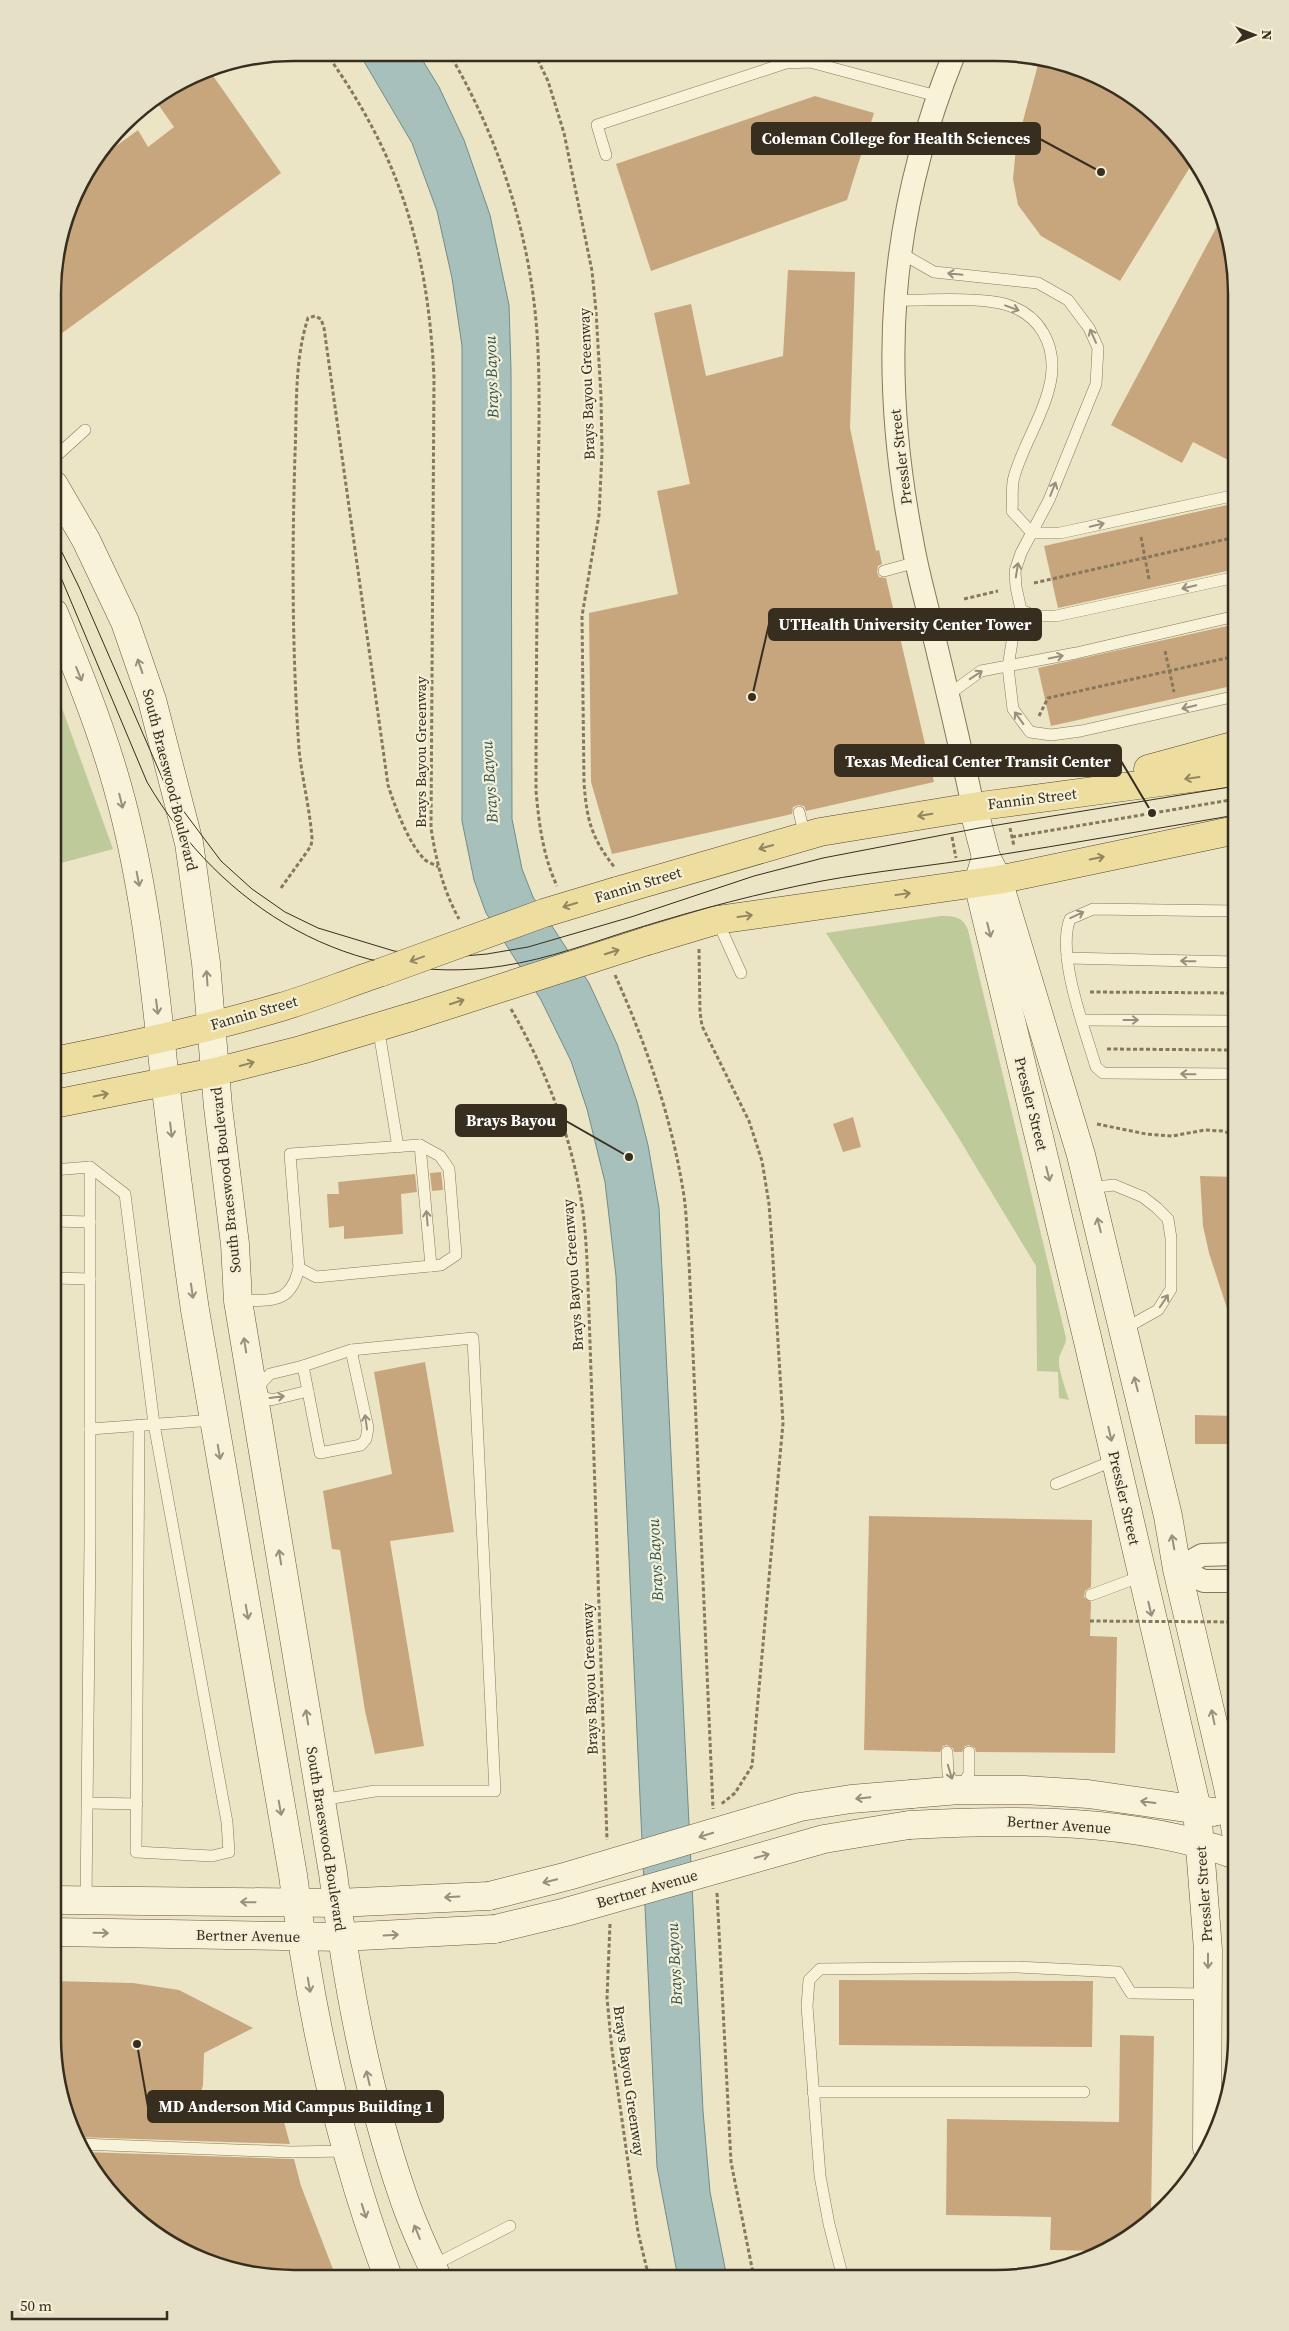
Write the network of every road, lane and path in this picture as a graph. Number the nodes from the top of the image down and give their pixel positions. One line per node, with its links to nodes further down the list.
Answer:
1 (332, 61): 50 (path, Brays Bayou Greenway)
2 (453, 61): 51 (path)
3 (538, 61): 54 (path, Brays Bayou Greenway)
4 (951, 61): 5 (street, Pressler Street)
5 (937, 96): 6 (lane); 7 (street, Pressler Street)
6 (606, 155)
7 (899, 252): 8 (street, Pressler Street); 13 (lane, one-way to 7)
8 (894, 300): 13 (lane, one-way to 13); 17 (street, Pressler Street)
9 (85, 430): 10 (lane)
10 (61, 452)
11 (61, 497): 67 (street, South Braeswood Boulevard, one-way to 11)
12 (1228, 497): 13 (lane, one-way to 12)
13 (1032, 533): 24 (lane, one-way to 13)
14 (1140, 537): 16 (path)
15 (1228, 539): 16 (path)
16 (1145, 557): 19 (path); 21 (path)
17 (917, 562): 18 (lane); 32 (street, Pressler Street)
18 (884, 572)
19 (1149, 579)
20 (1228, 579): 24 (lane, one-way to 24)
21 (1034, 583)
22 (998, 591): 23 (path)
23 (964, 599)
24 (1021, 610): 29 (lane)
25 (1228, 618): 29 (lane, one-way to 25)
26 (61, 630): 69 (street, one-way to 69)
27 (1165, 651): 30 (path)
28 (1228, 658): 30 (path)
29 (1008, 667): 32 (lane, one-way to 29); 33 (lane, one-way to 29)
30 (1169, 670): 31 (path); 34 (path)
31 (1174, 692)
32 (948, 695): 41 (street, Pressler Street)
33 (1228, 698)
34 (1039, 716)
35 (1228, 748): 39 (main road)
36 (1020, 749): 38 (path)
37 (1228, 773): 39 (main road, Fannin Street, one-way to 39)
38 (1004, 776)
39 (1030, 799): 41 (main road, Fannin Street)
40 (1228, 800): 45 (path)
41 (973, 807): 52 (street, Pressler Street); 54 (main road, Fannin Street, one-way to 54)
42 (1010, 828): 45 (path)
43 (1228, 832): 47 (main road)
44 (952, 837): 49 (path)
45 (1012, 837): 48 (path)
46 (1228, 839): 47 (main road)
47 (1159, 845): 52 (main road, one-way to 47)
48 (1014, 846)
49 (956, 858)
50 (438, 867): 53 (path); 57 (path, Brays Bayou Greenway)
51 (549, 868)
52 (987, 873): 56 (main road, one-way to 52); 77 (street, Pressler Street, one-way to 77); 78 (street, Pressler Street)
53 (281, 888)
54 (624, 889): 67 (main road, Fannin Street, one-way to 67, bridge)
55 (1228, 911): 58 (lane, one-way to 55)
56 (707, 923): 60 (lane); 63 (path); 68 (main road, one-way to 56, bridge)
57 (463, 926)
58 (1067, 958): 59 (lane, one-way to 58); 61 (lane)
59 (1228, 962)
60 (741, 973)
61 (1074, 992): 62 (path); 65 (lane)
62 (1228, 993)
63 (626, 1001)
64 (508, 1004): 121 (path, Brays Bayou Greenway)
65 (1082, 1020): 66 (lane, one-way to 66); 70 (lane)
66 (1228, 1021)
67 (211, 1026): 69 (main road, Fannin Street); 73 (street, South Braeswood Boulevard)
68 (378, 1026): 73 (main road, one-way to 68); 81 (lane)
69 (161, 1039): 72 (main road, Fannin Street); 75 (street)
70 (1091, 1049): 71 (path); 74 (lane, one-way to 70)
71 (1228, 1050)
72 (61, 1060)
73 (215, 1072): 75 (main road); 91 (street, South Braeswood Boulevard)
74 (1228, 1074)
75 (166, 1082): 76 (main road, one-way to 75); 98 (street, one-way to 98)
76 (61, 1103)
77 (1032, 1107): 78 (street); 93 (street, Pressler Street, one-way to 93)
78 (1068, 1108): 79 (path); 84 (street, Pressler Street)
79 (1228, 1133)
80 (420, 1145): 81 (lane); 87 (lane, one-way to 80); 87 (lane)
81 (398, 1147): 88 (lane)
82 (90, 1167): 83 (lane); 86 (lane); 99 (lane)
83 (61, 1169)
84 (1089, 1188): 92 (street, Pressler Street, one-way to 84); 92 (lane, one-way to 84)
85 (61, 1221): 86 (lane)
86 (90, 1222): 90 (lane)
87 (431, 1266): 88 (lane)
88 (299, 1268): 91 (lane)
89 (61, 1278): 90 (lane)
90 (90, 1279): 101 (lane)
91 (238, 1301): 96 (street, South Braeswood Boulevard, one-way to 91)
92 (1124, 1329): 93 (street); 105 (street, Pressler Street, one-way to 92)
93 (1087, 1337): 102 (street, Pressler Street, one-way to 102)
94 (351, 1350): 95 (lane); 97 (lane, one-way to 94); 115 (lane)
95 (303, 1366): 96 (lane); 97 (lane)
96 (253, 1392): 97 (lane, one-way to 97); 98 (street); 115 (street, South Braeswood Boulevard, one-way to 96)
97 (308, 1392)
98 (212, 1410): 99 (lane); 128 (street, one-way to 128)
99 (154, 1424): 100 (lane); 117 (lane)
100 (139, 1425): 101 (lane); 117 (lane)
101 (90, 1429): 116 (lane)
102 (1116, 1460): 103 (lane); 106 (street, Pressler Street)
103 (1056, 1484)
104 (1228, 1554): 105 (street)
105 (1177, 1569): 106 (street); 107 (street); 113 (street, Pressler Street, one-way to 105)
106 (1142, 1576): 108 (lane); 118 (street, Pressler Street, one-way to 118)
107 (1228, 1581)
108 (1091, 1595)
109 (1090, 1621): 110 (path, bridge)
110 (1228, 1622)
111 (947, 1752): 114 (lane, one-way to 114)
112 (970, 1752): 114 (lane)
113 (1228, 1789)
114 (960, 1790): 118 (street, Bertner Avenue, one-way to 114); 120 (street); 129 (street, Bertner Avenue, one-way to 129, bridge)
115 (320, 1800): 129 (street, South Braeswood Boulevard)
116 (88, 1803): 117 (lane); 126 (lane)
117 (137, 1804)
118 (1196, 1809): 119 (street, Bertner Avenue); 122 (street, Pressler Street)
119 (1228, 1820)
120 (961, 1822): 122 (street, Bertner Avenue); 134 (street, Bertner Avenue, one-way to 120, bridge)
121 (607, 1840)
122 (1201, 1842): 123 (street, Bertner Avenue); 135 (street, Pressler Street, one-way to 135)
123 (1228, 1852)
124 (717, 1889): 147 (path)
125 (61, 1900): 126 (street, Bertner Avenue)
126 (86, 1901): 127 (street, Bertner Avenue)
127 (133, 1901): 128 (street, Bertner Avenue, one-way to 127); 130 (street)
128 (296, 1903): 129 (street, Bertner Avenue); 133 (street)
129 (337, 1904): 134 (street, South Braeswood Boulevard)
130 (61, 1917)
131 (610, 1920): 146 (path, Brays Bayou Greenway)
132 (61, 1932): 133 (street, Bertner Avenue, one-way to 133)
133 (302, 1937): 134 (street, Bertner Avenue); 141 (street, one-way to 141)
134 (342, 1937): 140 (street, South Braeswood Boulevard, one-way to 134)
135 (1208, 1994): 136 (lane); 138 (street, Pressler Street)
136 (814, 2092): 137 (lane); 148 (lane)
137 (1084, 2092)
138 (1215, 2111)
139 (88, 2144): 141 (lane)
140 (390, 2157): 141 (street); 144 (street, South Braeswood Boulevard, one-way to 140)
141 (348, 2160): 143 (street, one-way to 143)
142 (510, 2226): 145 (lane)
143 (386, 2270)
144 (435, 2270)
145 (437, 2270)
146 (647, 2270)
147 (752, 2270)
148 (841, 2270)

